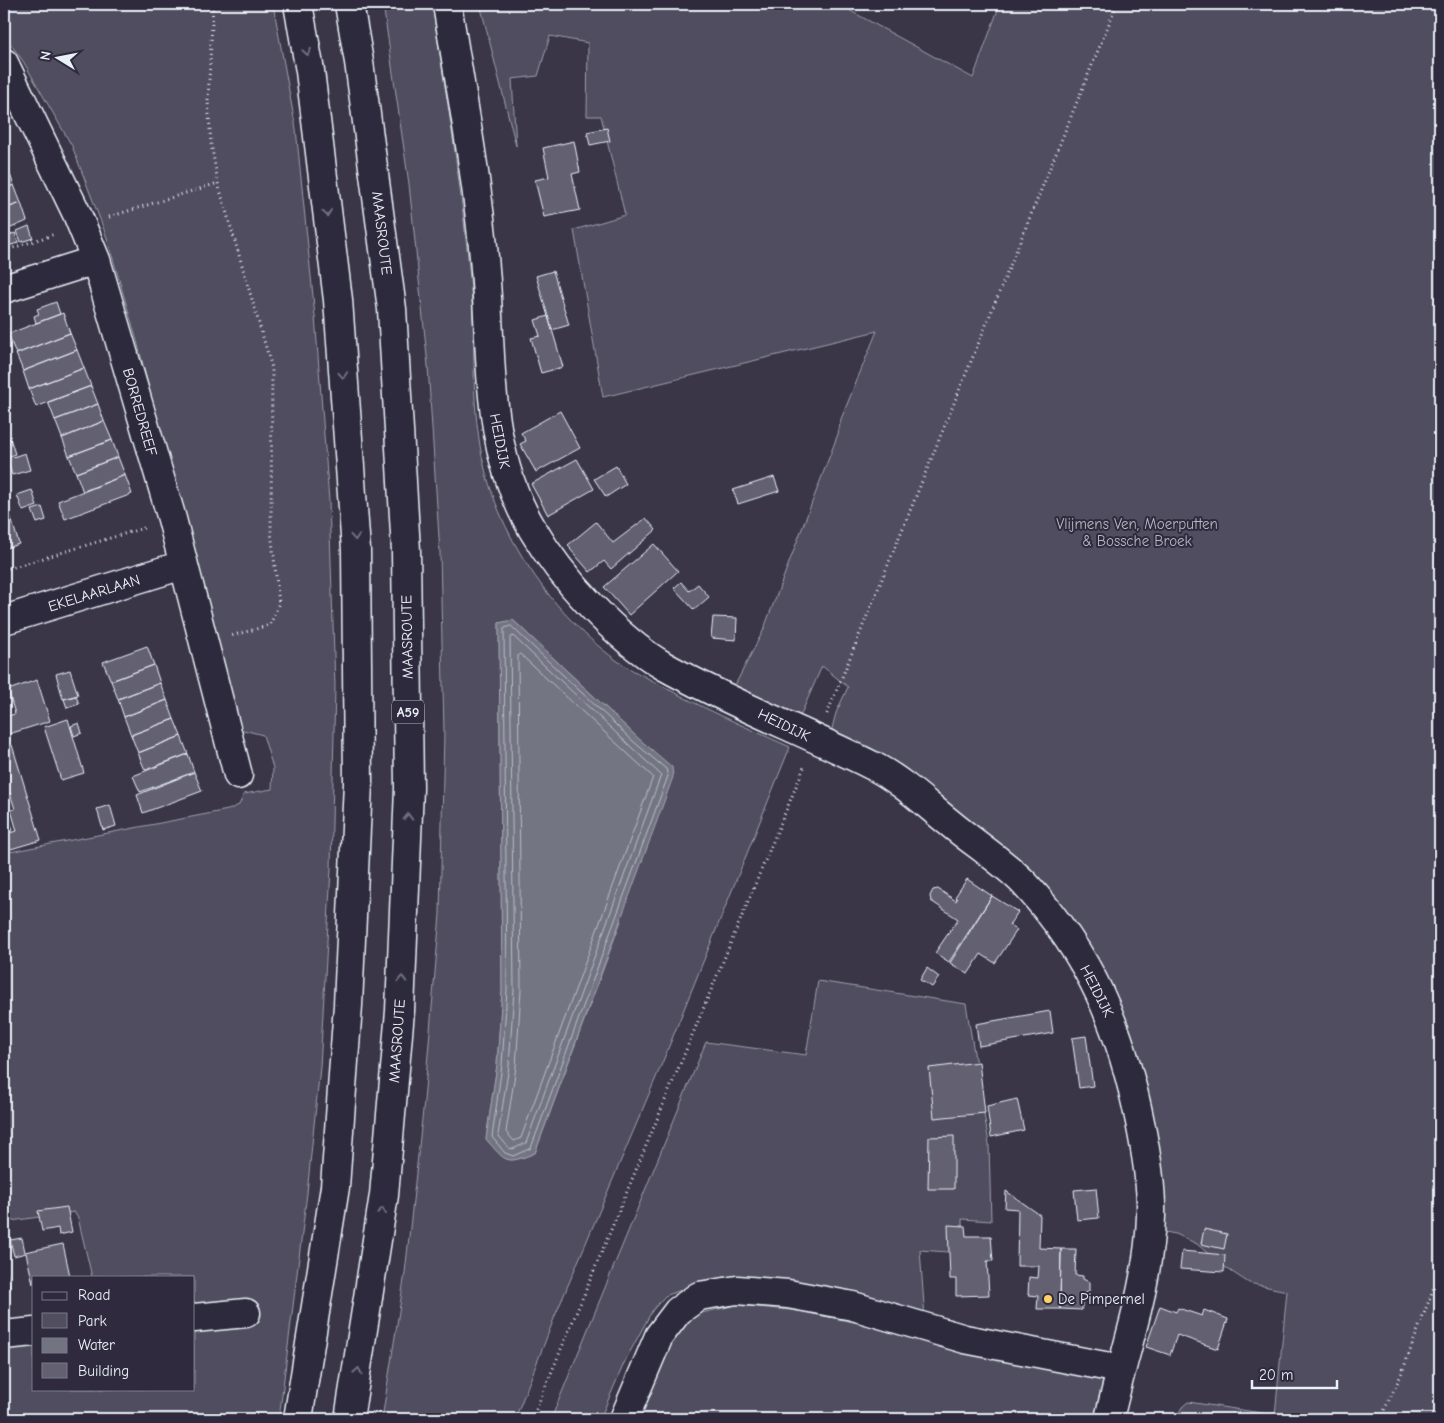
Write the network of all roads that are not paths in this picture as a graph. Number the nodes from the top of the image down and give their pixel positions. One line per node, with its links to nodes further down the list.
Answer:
1 (298, 4): 15 (main road, one-way to 15)
2 (349, 4): 16 (main road, MAASROUTE / A59, one-way to 2)
3 (447, 4): 14 (main road, HEIDIJK)
4 (4, 63): 5 (main road, BORREDREEF)
5 (96, 260): 6 (main road); 7 (main road, BORREDREEF)
6 (4, 289)
7 (183, 565): 8 (main road, EKELAARLAAN); 9 (main road, BORREDREEF)
8 (4, 620)
9 (238, 775)
10 (246, 1313): 11 (main road)
11 (195, 1318)
12 (32, 1332): 13 (main road)
13 (4, 1335)
14 (1120, 1369): 17 (main road); 18 (main road, HEIDIJK)
15 (298, 1419)
16 (349, 1419)
17 (624, 1419)
18 (1109, 1419)

